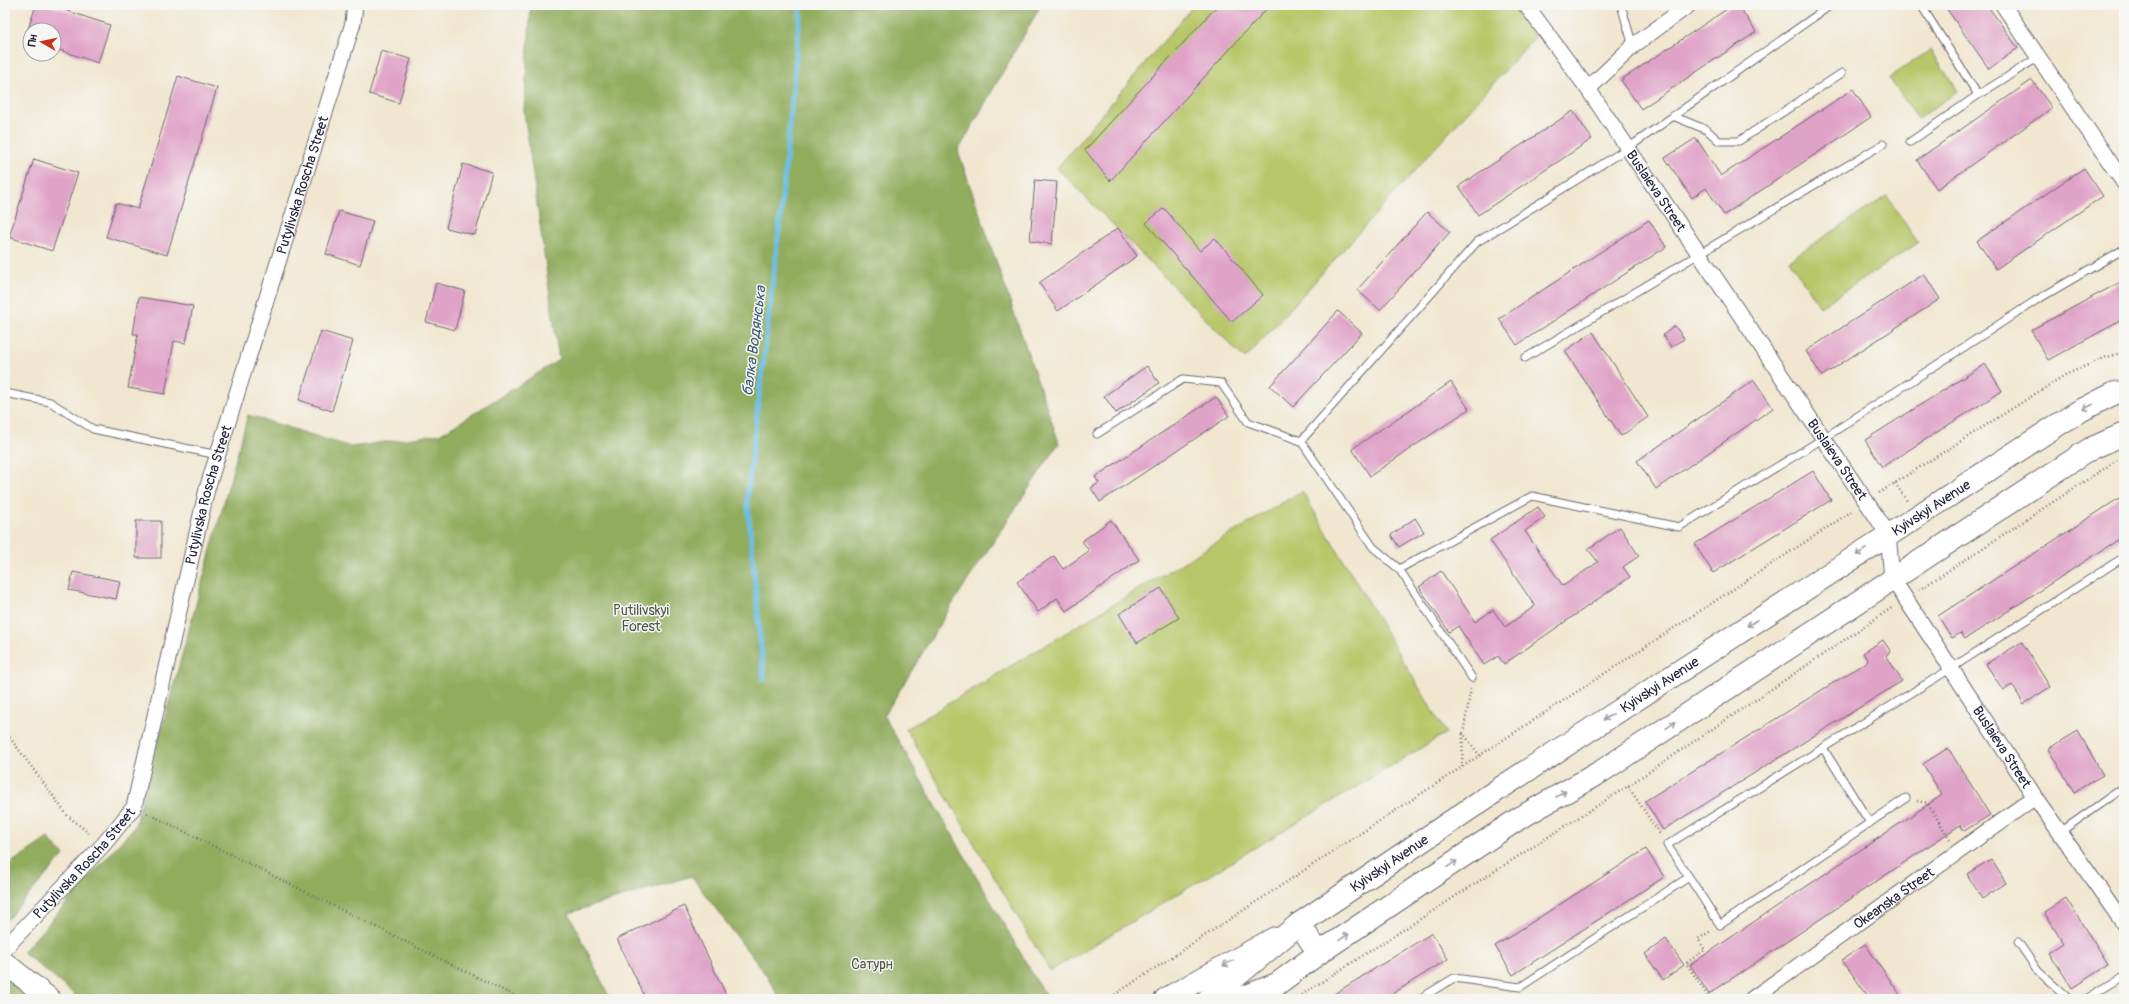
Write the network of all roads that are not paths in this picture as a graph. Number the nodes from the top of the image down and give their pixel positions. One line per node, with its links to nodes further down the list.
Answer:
1 (355, 5): 27 (street, Putylivska Roscha Street)
2 (1526, 5): 11 (street, Buslaieva Street)
3 (1621, 5): 8 (lane)
4 (1689, 5): 8 (street)
5 (1831, 5): 13 (lane)
6 (1920, 5): 12 (lane)
7 (2003, 5): 9 (street)
8 (1633, 46): 11 (street)
9 (2039, 57): 12 (lane); 17 (street)
10 (1842, 72): 13 (lane)
11 (1588, 89): 16 (street, Buslaieva Street)
12 (1978, 95): 14 (lane)
13 (1673, 116): 16 (lane)
14 (1910, 142)
15 (1883, 144): 19 (lane)
16 (1628, 148): 19 (street, Buslaieva Street); 26 (lane)
17 (2124, 183)
18 (2124, 249): 25 (lane)
19 (1699, 253): 20 (lane); 25 (street, Buslaieva Street)
20 (1525, 358)
21 (2124, 392): 28 (main road, Kyivskyi Avenue, one-way to 28)
22 (5, 393): 27 (lane)
23 (1097, 434): 26 (lane)
24 (2124, 434): 31 (main road)
25 (1824, 438): 28 (street, Buslaieva Street); 30 (lane)
26 (1302, 441): 30 (lane)
27 (218, 455): 44 (street, Putylivska Roscha Street)
28 (1888, 534): 31 (street, Buslaieva Street); 41 (main road, Kyivskyi Avenue, one-way to 41)
29 (2124, 557): 32 (lane)
30 (1400, 569): 33 (lane)
31 (1892, 578): 32 (street, Buslaieva Street); 45 (main road, one-way to 31)
32 (1950, 669): 34 (lane); 36 (street, Buslaieva Street)
33 (1472, 678)
34 (1823, 748): 38 (lane); 40 (lane)
35 (2124, 787): 39 (lane)
36 (2035, 797): 39 (street, Buslaieva Street); 55 (street, Okeanska Street)
37 (1906, 798): 38 (lane)
38 (1870, 823): 40 (lane)
39 (2059, 833): 42 (street, Buslaieva Street)
40 (1689, 878): 54 (lane)
41 (1299, 924): 45 (main road); 50 (street, one-way to 50); 51 (main road, Kyivskyi Avenue)
42 (2124, 924)
43 (2018, 942): 56 (lane)
44 (5, 948)
45 (1319, 953): 48 (main road)
46 (5, 963): 49 (street)
47 (2124, 976): 57 (lane)
48 (1278, 983): 52 (street); 53 (main road)
49 (50, 999)
50 (1165, 999)
51 (1209, 999)
52 (1238, 999)
53 (1257, 999)
54 (1420, 999)
55 (1752, 999)
56 (2069, 999)
57 (2086, 999)

